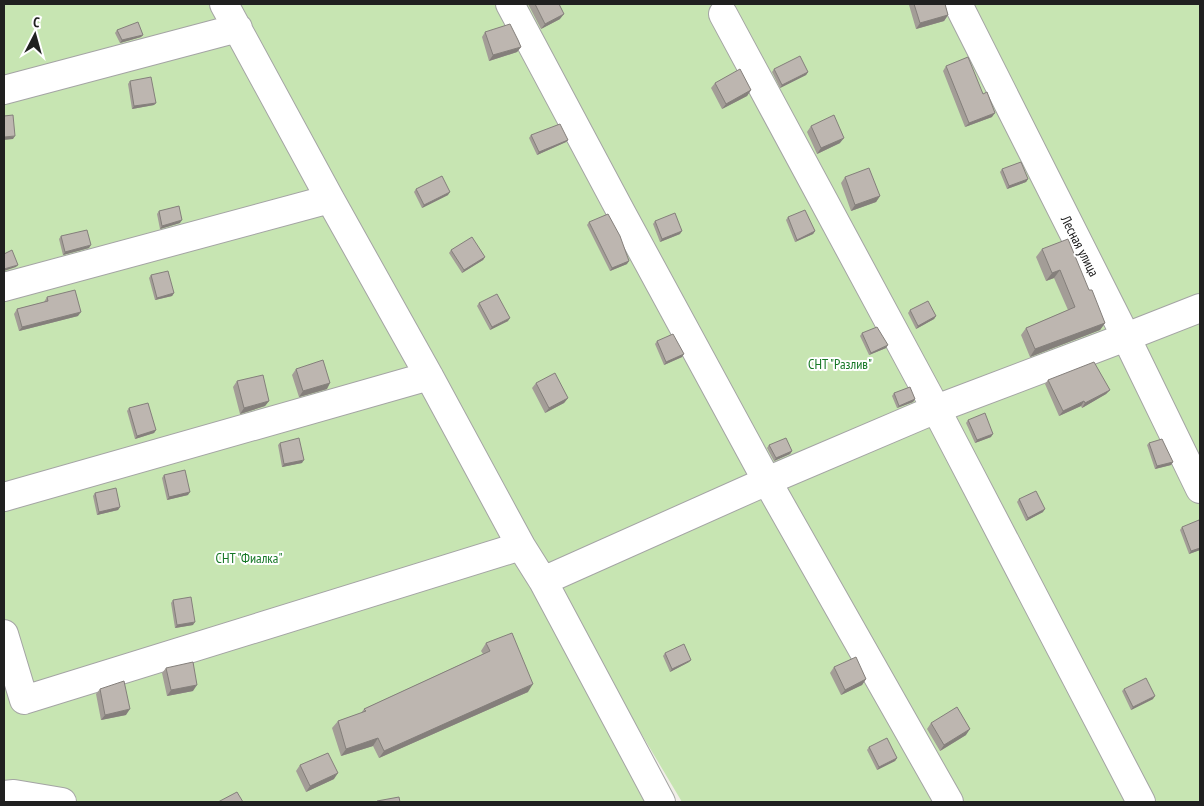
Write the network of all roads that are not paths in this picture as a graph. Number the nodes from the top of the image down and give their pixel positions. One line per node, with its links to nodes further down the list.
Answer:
1 (224, 4): 5 (street)
2 (510, 4): 13 (street)
3 (958, 4): 10 (street, Лесная улица)
4 (723, 14): 12 (street)
5 (238, 28): 6 (street); 7 (street)
6 (4, 90)
7 (330, 199): 8 (street); 11 (street)
8 (4, 287)
9 (1200, 308): 10 (street)
10 (1126, 338): 12 (street); 14 (street, Лесная улица)
11 (429, 376): 15 (street); 16 (street)
12 (936, 409): 13 (street); 23 (street)
13 (767, 481): 17 (street); 22 (street)
14 (1200, 489)
15 (4, 497)
16 (521, 546): 17 (street); 18 (street)
17 (543, 581): 21 (street)
18 (4, 634)
19 (4, 795): 20 (street)
20 (62, 802)
21 (661, 802)
22 (949, 802)
23 (1141, 802)

